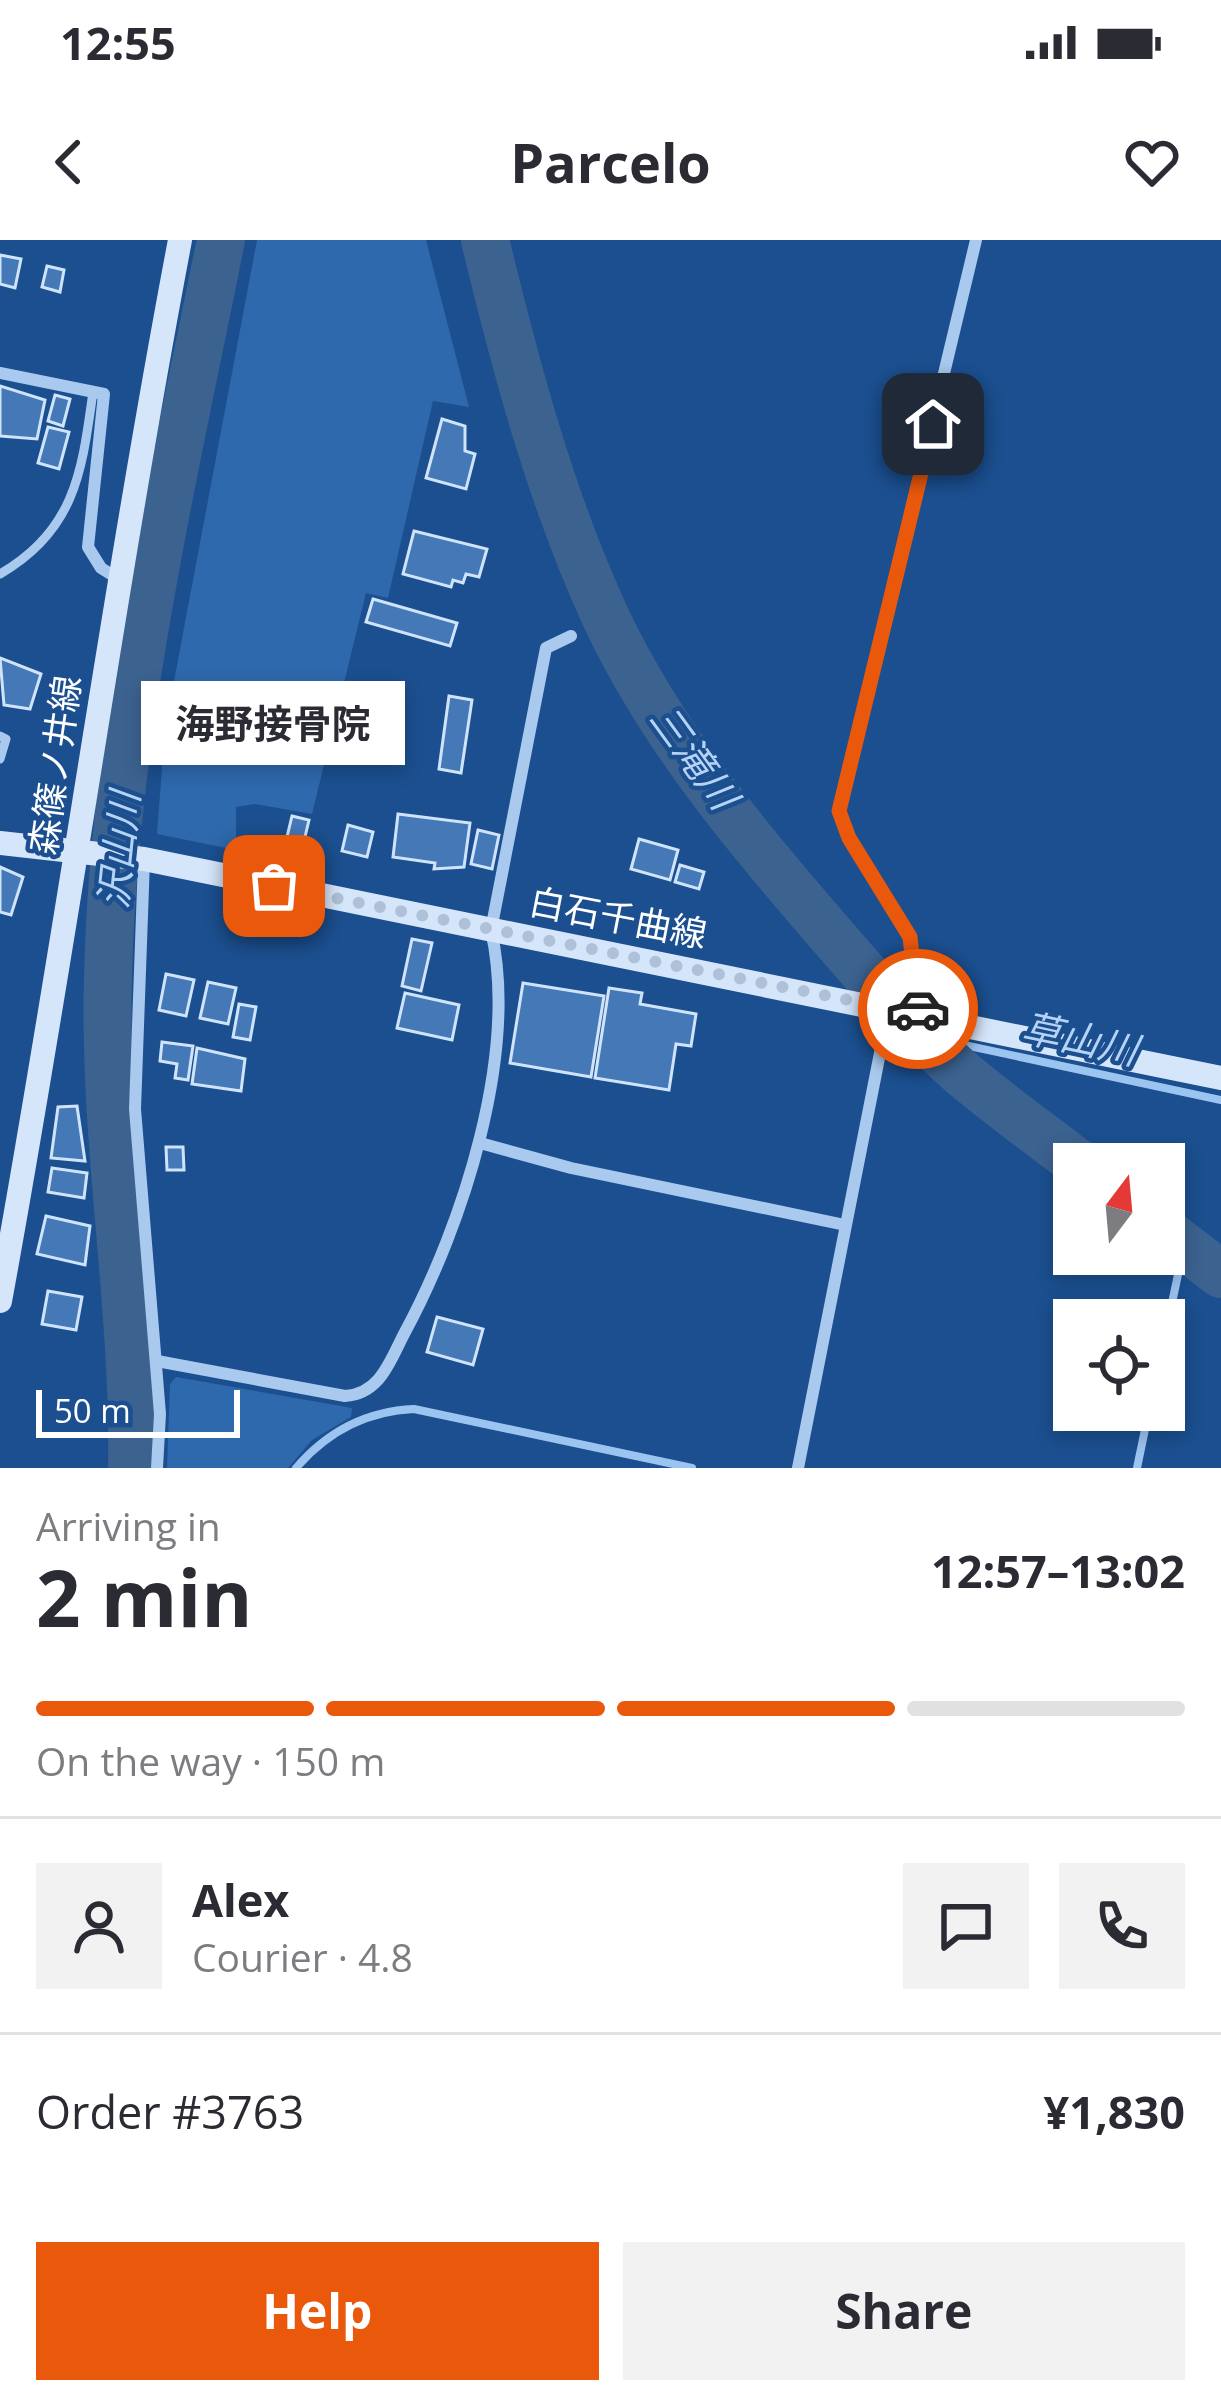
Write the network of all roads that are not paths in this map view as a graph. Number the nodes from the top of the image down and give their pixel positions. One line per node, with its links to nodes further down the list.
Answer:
1 (180, 240): 6 (main road, 森篠ノ井線)
2 (976, 240): 15 (street)
3 (0, 374): 4 (street)
4 (93, 392): 5 (lane); 6 (street)
5 (0, 574)
6 (117, 578): 11 (main road, 森篠ノ井線)
7 (571, 636): 13 (street)
8 (0, 736): 9 (lane)
9 (0, 759)
10 (0, 844): 11 (main road, 白石千曲線)
11 (83, 851): 12 (main road, 白石千曲線); 19 (main road, 森篠ノ井線)
12 (142, 859): 13 (main road, 白石千曲線); 20 (street)
13 (491, 930): 14 (main road, 白石千曲線); 17 (street)
14 (860, 1003): 15 (main road, 白石千曲線); 18 (street)
15 (916, 1013): 16 (main road, 白石千曲線)
16 (1221, 1078)
17 (480, 1143): 18 (street); 20 (street)
18 (845, 1225): 21 (street)
19 (0, 1301)
20 (157, 1361): 22 (street)
21 (799, 1467)
22 (157, 1468)

